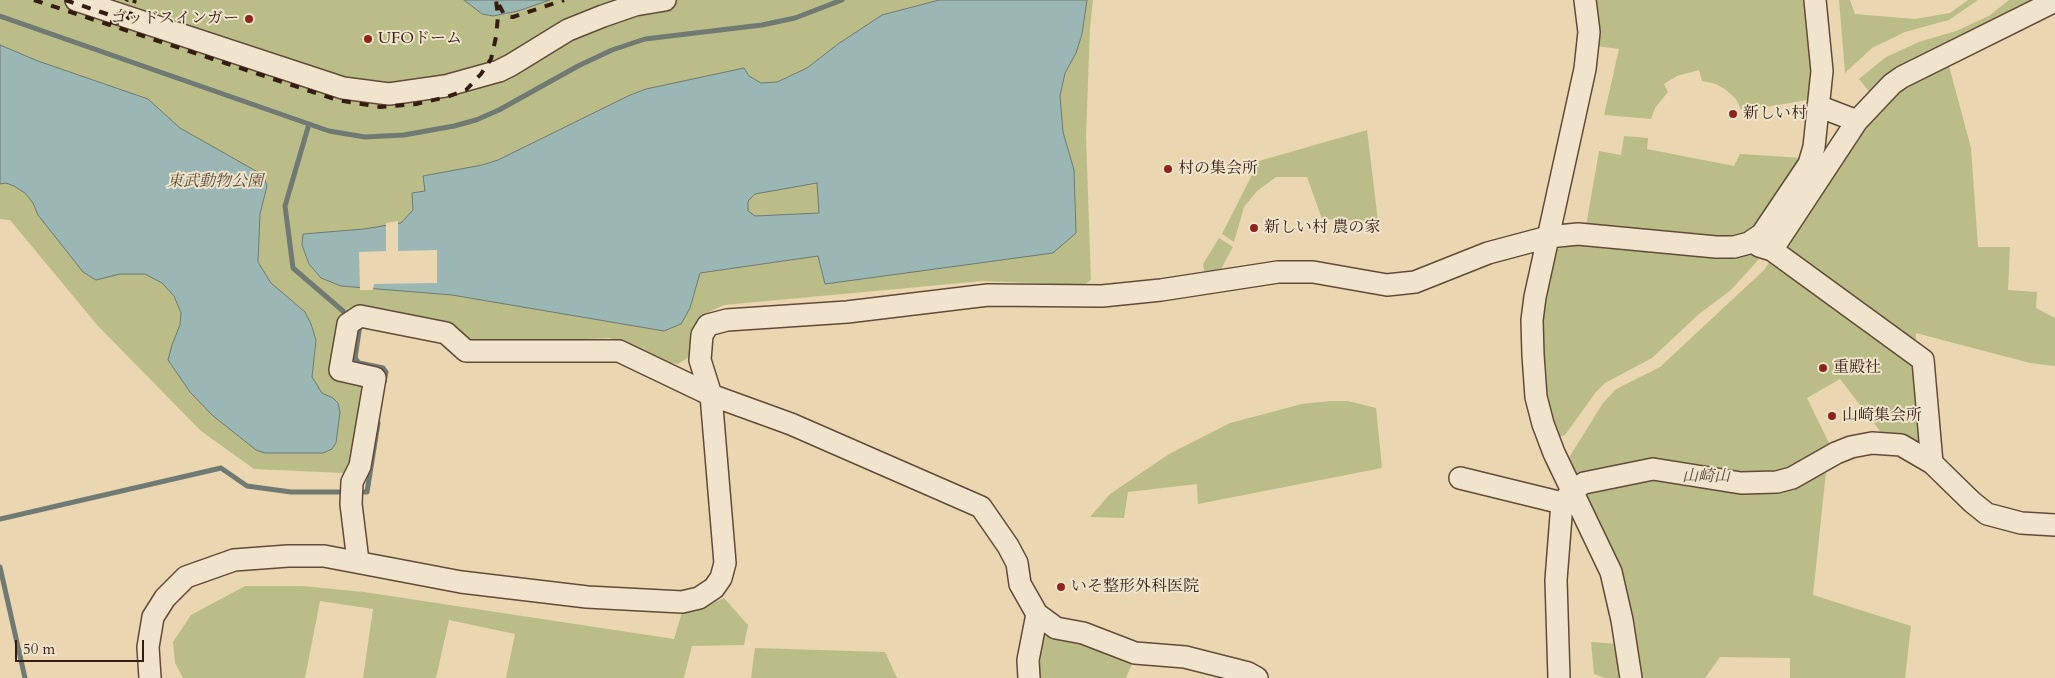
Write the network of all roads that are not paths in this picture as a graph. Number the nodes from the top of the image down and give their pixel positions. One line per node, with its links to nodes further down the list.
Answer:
1 (76, 0): 6 (street)
2 (665, 0): 6 (street)
3 (1585, 0): 9 (street)
4 (1815, 0): 7 (street)
5 (2055, 1): 8 (street)
6 (112, 6)
7 (1818, 106): 8 (street); 10 (street)
8 (1857, 122): 11 (street)
9 (1548, 237): 10 (street); 12 (street); 15 (street)
10 (1749, 244): 11 (street)
11 (1772, 250): 13 (street)
12 (711, 395): 17 (street); 17 (street); 18 (street)
13 (1932, 463): 15 (street); 16 (street)
14 (1460, 478): 15 (street)
15 (1567, 497): 22 (street); 23 (street)
16 (2055, 525)
17 (358, 561): 19 (street)
18 (1037, 614): 20 (street); 21 (street)
19 (150, 678)
20 (1029, 678)
21 (1257, 678)
22 (1559, 678)
23 (1630, 678)

